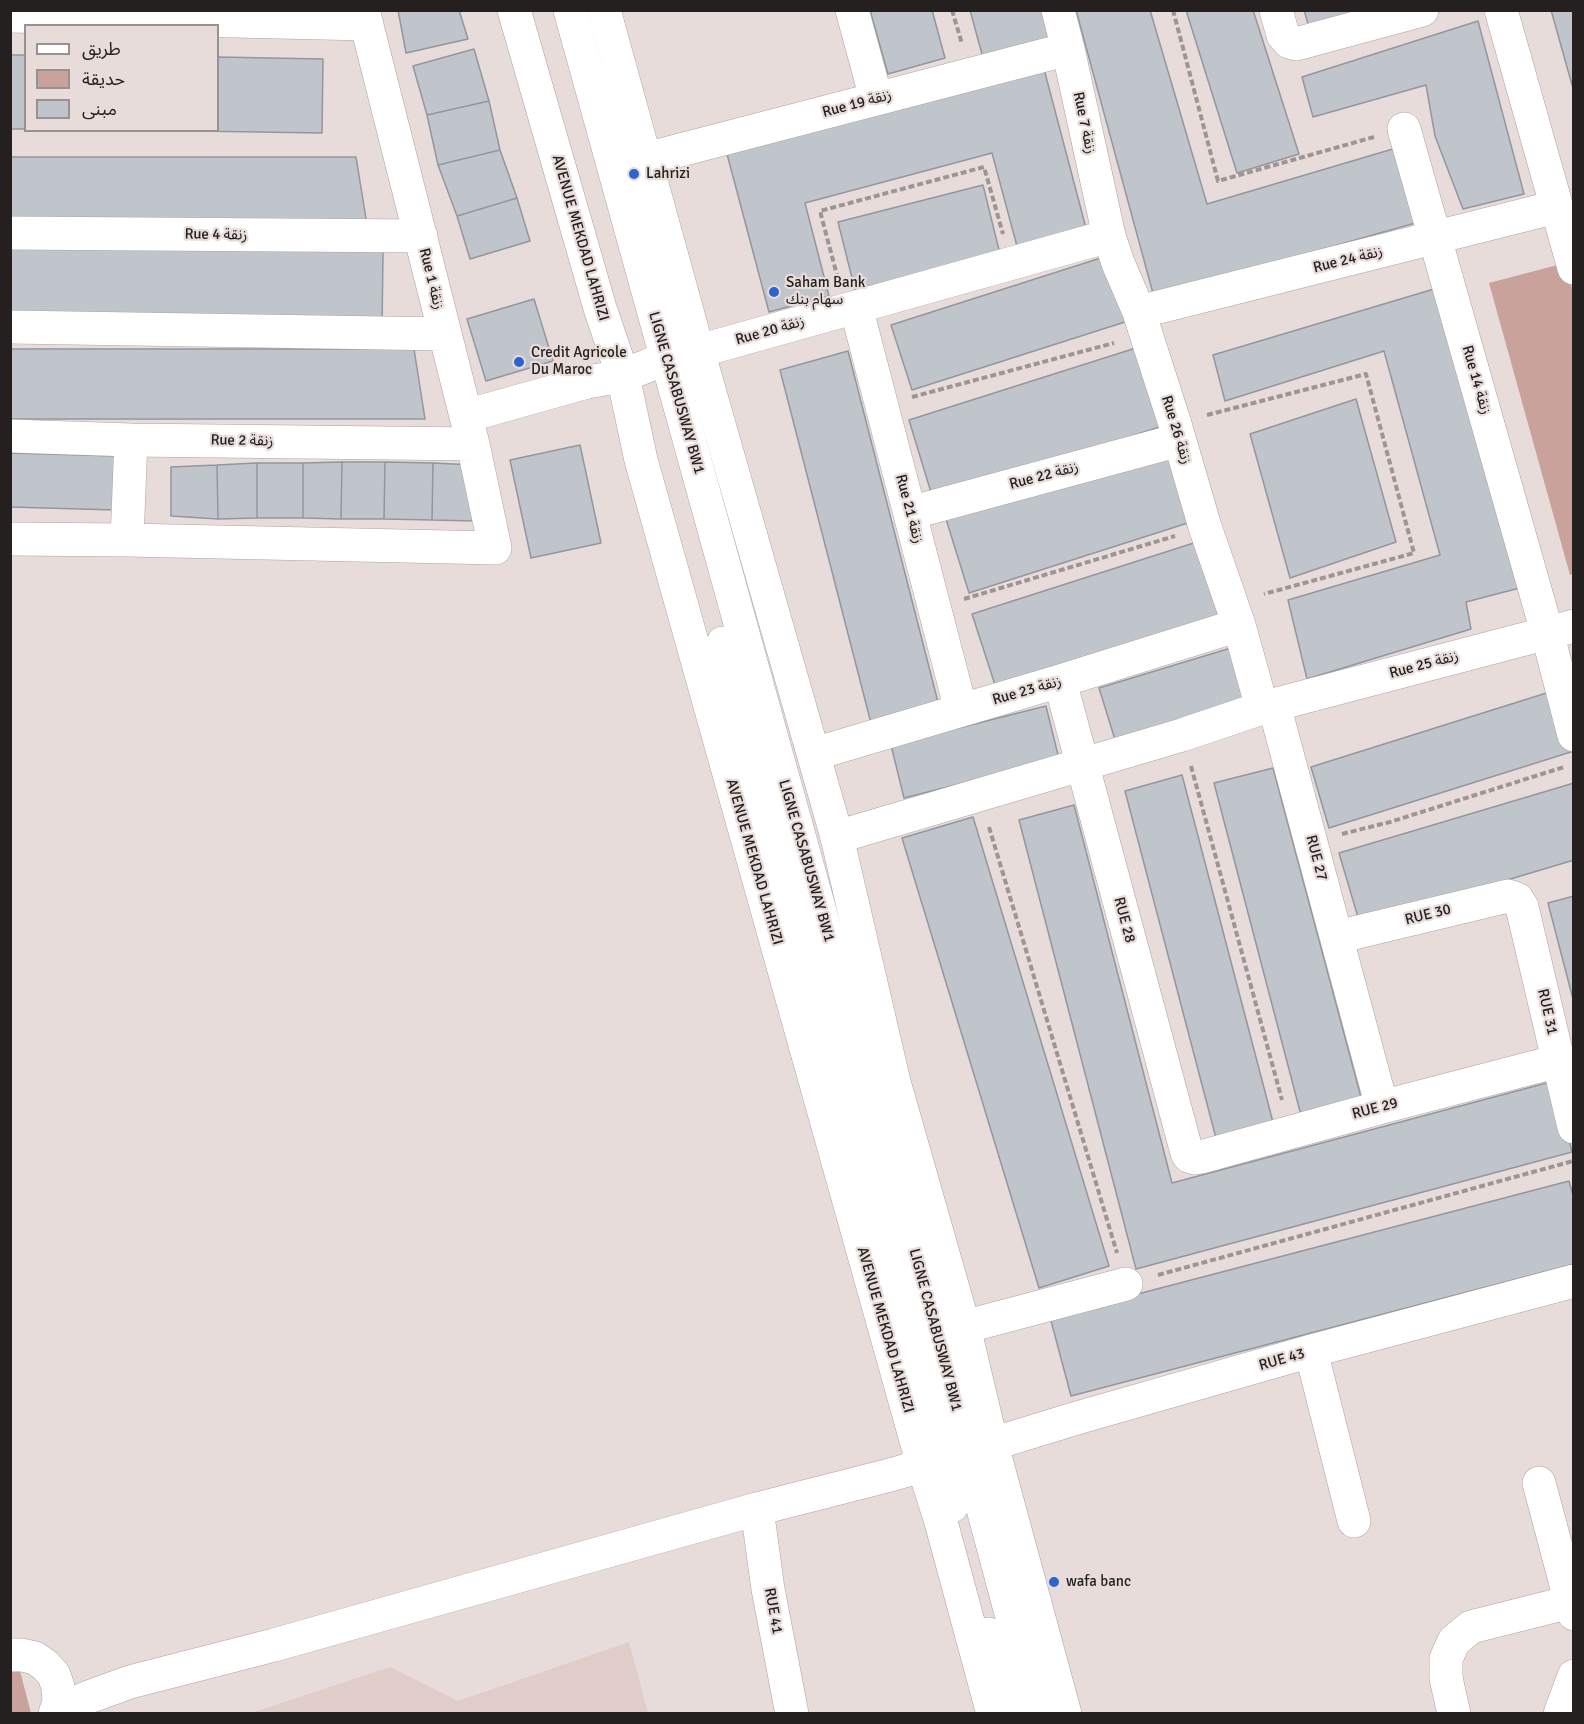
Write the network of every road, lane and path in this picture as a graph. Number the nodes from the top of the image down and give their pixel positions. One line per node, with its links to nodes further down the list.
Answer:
1 (514, 10): 28 (street, AVENUE MEKDAD LAHRIZI)
2 (548, 10): 28 (street, LIGNE CASABUSWAY BW1)
3 (570, 10): 28 (street, LIGNE CASABUSWAY BW1)
4 (604, 10): 16 (street, AVENUE MEKDAD LAHRIZI)
5 (852, 10): 14 (street)
6 (1058, 10): 13 (street, Rue 7 زنقة)
7 (1173, 10): 15 (path)
8 (1276, 10): 9 (street)
9 (1422, 10)
10 (1501, 10): 17 (street)
11 (10, 16): 12 (street)
12 (365, 17): 20 (street, Rue 1 زنقة)
13 (1068, 49): 14 (street, Rue 19 زنقة); 19 (street, Rue 7 زنقة)
14 (876, 98): 16 (street, Rue 19 زنقة)
15 (1404, 129): 21 (street, Rue 14 زنقة)
16 (646, 159): 28 (street, AVENUE MEKDAD LAHRIZI)
17 (1556, 207): 21 (street, Rue 24 زنقة); 23 (street)
18 (10, 233): 20 (street, Rue 4 زنقة)
19 (1109, 236): 22 (street, Rue 20 زنقة); 25 (street, Rue 26 زنقة)
20 (421, 237): 27 (street, Rue 1 زنقة)
21 (1435, 238): 25 (street, Rue 24 زنقة); 40 (street, Rue 14 زنقة)
22 (1012, 263): 24 (street, Rue 20 زنقة); 24 (path)
23 (1574, 268)
24 (851, 308): 28 (street, Rue 20 زنقة); 29 (street, Rue 21 زنقة)
25 (1142, 323): 29 (path); 31 (street, Rue 26 زنقة)
26 (10, 327): 27 (street)
27 (445, 334): 30 (street, Rue 1 زنقة)
28 (659, 363): 30 (street, Rue 20 زنقة); 46 (street, AVENUE MEKDAD LAHRIZI); 64 (street, LIGNE CASABUSWAY BW1); 64 (street, AVENUE MEKDAD LAHRIZI)
29 (882, 406): 34 (street, Rue 21 زنقة)
30 (470, 430): 33 (street, Rue 2 زنقة); 37 (street, Rue 1 زنقة)
31 (1177, 432): 34 (street, Rue 22 زنقة); 35 (street, Rue 26 زنقة); 39 (path)
32 (10, 436): 33 (street, Rue 2 زنقة)
33 (131, 440): 37 (street)
34 (910, 513): 38 (street, Rue 21 زنقة)
35 (1204, 527): 38 (path); 39 (street, Rue 26 زنقة)
36 (10, 539): 37 (street)
37 (127, 540)
38 (935, 608): 43 (street, Rue 21 زنقة)
39 (1235, 614): 41 (street, Rue 23 زنقة); 42 (street, RUE 27)
40 (1560, 629): 42 (street, Rue 25 زنقة); 45 (street, Rue 14 زنقة)
41 (1060, 681): 43 (street, Rue 23 زنقة); 47 (street, RUE 28)
42 (1268, 706): 44 (street, Rue 25 زنقة); 51 (street, RUE 27)
43 (961, 710): 46 (street, Rue 23 زنقة)
44 (1182, 735): 47 (street, Rue 25 زنقة); 57 (path)
45 (1574, 735)
46 (814, 754): 50 (street, AVENUE MEKDAD LAHRIZI)
47 (1082, 764): 49 (street, Rue 25 زنقة); 58 (street, RUE 28)
48 (1574, 764): 51 (path)
49 (979, 794): 50 (street, Rue 25 زنقة); 61 (path)
50 (837, 837): 62 (street, AVENUE MEKDAD LAHRIZI)
51 (1311, 842): 53 (street, RUE 27)
52 (1517, 899): 53 (street, RUE 30); 54 (street, RUE 31)
53 (1337, 937): 55 (street, RUE 27)
54 (1558, 1061): 55 (street, RUE 29); 56 (street, RUE 31)
55 (1382, 1107): 57 (street, RUE 29)
56 (1574, 1127)
57 (1291, 1133): 58 (street, RUE 29)
58 (1191, 1157)
59 (1574, 1161): 61 (path)
60 (1574, 1281): 63 (street, RUE 43)
61 (1126, 1284): 62 (street)
62 (964, 1327): 64 (street, AVENUE MEKDAD LAHRIZI)
63 (1311, 1351): 64 (street, RUE 43); 67 (street)
64 (955, 1455): 66 (street, RUE 43); 74 (street, AVENUE MEKDAD LAHRIZI); 75 (street, LIGNE CASABUSWAY BW1); 76 (street, LIGNE CASABUSWAY BW1); 77 (street, AVENUE MEKDAD LAHRIZI)
65 (1539, 1483): 68 (street)
66 (757, 1509): 71 (street, RUE 43); 73 (street, RUE 41)
67 (1354, 1521)
68 (1572, 1608): 78 (street)
69 (22, 1652): 71 (street); 72 (street)
70 (1574, 1676): 79 (street)
71 (130, 1682): 72 (street, RUE 43)
72 (55, 1713)
73 (792, 1713)
74 (993, 1713)
75 (1011, 1713)
76 (1038, 1713)
77 (1065, 1713)
78 (1454, 1713)
79 (1560, 1713)

